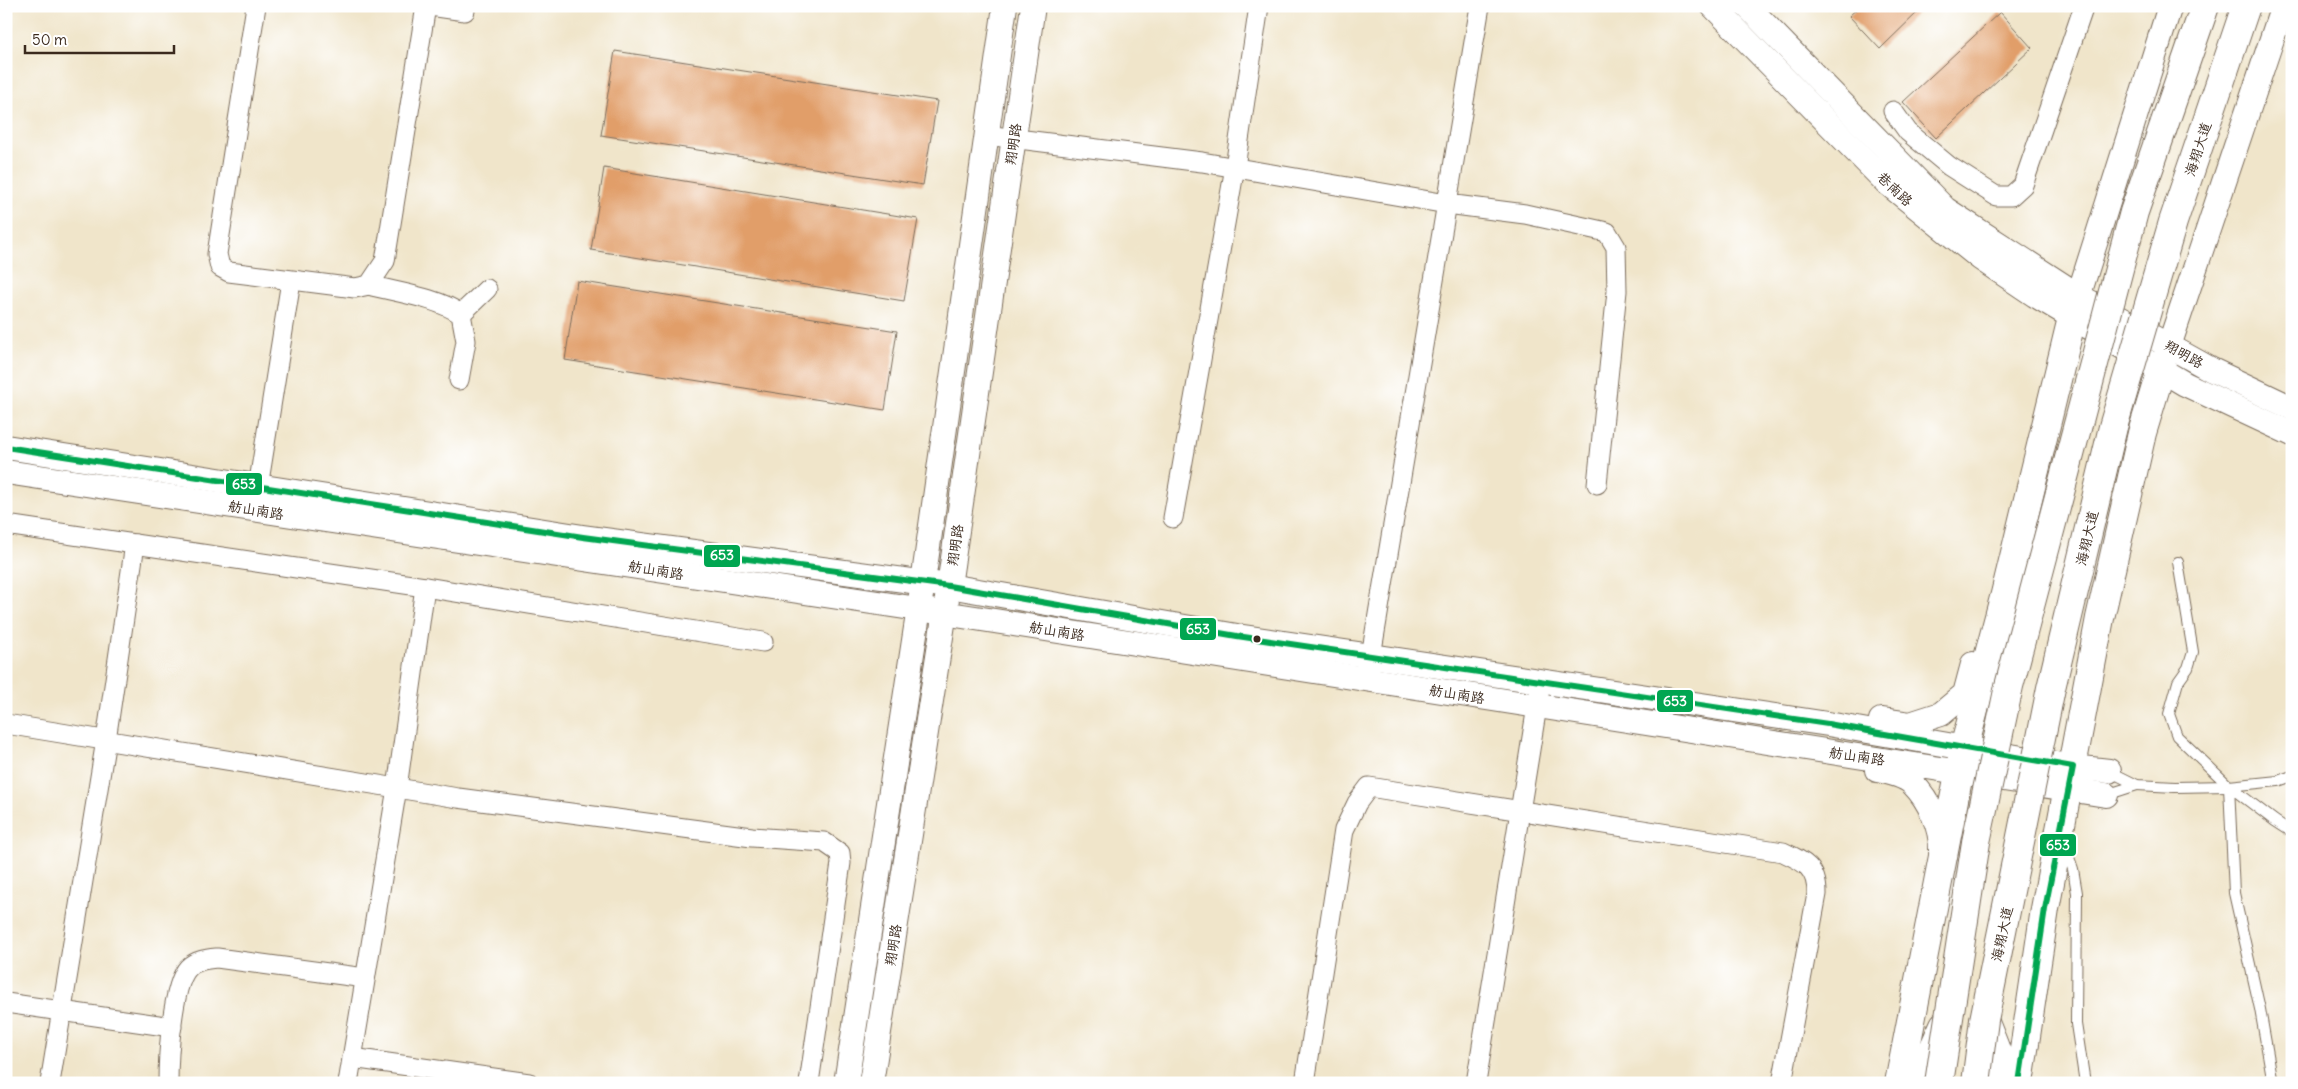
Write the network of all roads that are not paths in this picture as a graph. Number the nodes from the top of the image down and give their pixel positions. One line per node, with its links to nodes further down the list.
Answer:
1 (256, 6): 21 (street)
2 (426, 6): 22 (street)
3 (430, 6): 15 (street)
4 (1005, 6): 17 (street, 翔明路)
5 (1033, 6): 18 (street, 翔明路)
6 (1258, 6): 19 (street)
7 (1480, 6): 20 (street)
8 (1713, 6): 24 (street, 巷南路)
9 (1747, 6): 24 (street, 巷南路)
10 (2084, 6): 16 (street)
11 (2170, 6): 24 (street)
12 (2205, 6): 69 (main road, bridge)
13 (2246, 6): 70 (main road, 海翔大道, bridge)
14 (2283, 6): 27 (street)
15 (464, 12)
16 (1893, 110)
17 (986, 135): 18 (street); 39 (street, 翔明路)
18 (1014, 138): 19 (street); 40 (street, 翔明路)
19 (1235, 168): 20 (street); 35 (street)
20 (1448, 204): 33 (street); 46 (street)
21 (291, 281): 22 (street); 34 (street)
22 (369, 285): 25 (street)
23 (487, 289): 25 (street)
24 (2075, 307): 26 (street, 巷南路); 27 (street, 翔明路); 42 (main road)
25 (461, 314): 28 (street)
26 (2105, 336): 27 (street, 翔明路)
27 (2165, 358): 29 (street, 翔明路); 30 (street, 翔明路); 57 (main road)
28 (459, 380)
29 (2292, 408)
30 (2292, 434)
31 (6, 447): 34 (street, 舫山南路)
32 (6, 472): 34 (street, 舫山南路)
33 (1597, 484)
34 (256, 498): 39 (street, 舫山南路); 43 (street, 舫山南路)
35 (1173, 518)
36 (6, 524): 37 (street)
37 (135, 544): 41 (street); 53 (street)
38 (2178, 562): 59 (lane)
39 (923, 582): 40 (street, 舫山南路); 43 (street, 翔明路)
40 (949, 586): 44 (street, 翔明路); 46 (street, 舫山南路)
41 (425, 587): 45 (street); 60 (street)
42 (2005, 594): 50 (street); 54 (main road)
43 (918, 609): 44 (street, 舫山南路); 78 (street, 翔明路)
44 (943, 613): 47 (street, 舫山南路); 79 (street, 翔明路)
45 (764, 642)
46 (1372, 657): 47 (street); 48 (street, 舫山南路)
47 (1367, 680): 49 (street, 舫山南路)
48 (1540, 682): 49 (street); 50 (street, 舫山南路)
49 (1537, 707): 52 (street, 舫山南路); 62 (street)
50 (1719, 709): 54 (street, 舫山南路)
51 (6, 724): 53 (street)
52 (1714, 735): 54 (street, 舫山南路); 65 (street)
53 (106, 740): 60 (street); 68 (street)
54 (1961, 760): 57 (street, 舫山南路); 65 (main road)
55 (2109, 771): 57 (street); 58 (lane)
56 (2292, 776): 59 (lane)
57 (2070, 778): 61 (street, 舫山南路); 63 (main road)
58 (2137, 785): 59 (lane); 61 (lane)
59 (2229, 786): 64 (lane); 90 (lane)
60 (396, 788): 66 (street); 77 (street)
61 (2106, 795)
62 (1521, 810): 80 (street); 81 (street); 82 (street)
63 (2059, 831): 88 (main road); 89 (lane)
64 (2292, 832)
65 (1939, 875): 83 (main road)
66 (365, 978): 71 (street); 72 (street)
67 (6, 1003): 68 (street)
68 (61, 1012): 71 (street); 73 (street)
69 (1948, 1017): 84 (main road); 85 (main road, bridge)
70 (1984, 1020): 86 (main road, 海翔大道, bridge); 87 (main road)
71 (172, 1027): 74 (street)
72 (352, 1058): 75 (street); 76 (street)
73 (50, 1083)
74 (168, 1083)
75 (348, 1083)
76 (529, 1083)
77 (809, 1083)
78 (846, 1083)
79 (872, 1083)
80 (1305, 1083)
81 (1476, 1083)
82 (1782, 1083)
83 (1899, 1083)
84 (1918, 1083)
85 (1939, 1083)
86 (1976, 1083)
87 (2001, 1083)
88 (2019, 1083)
89 (2085, 1083)
90 (2274, 1083)

